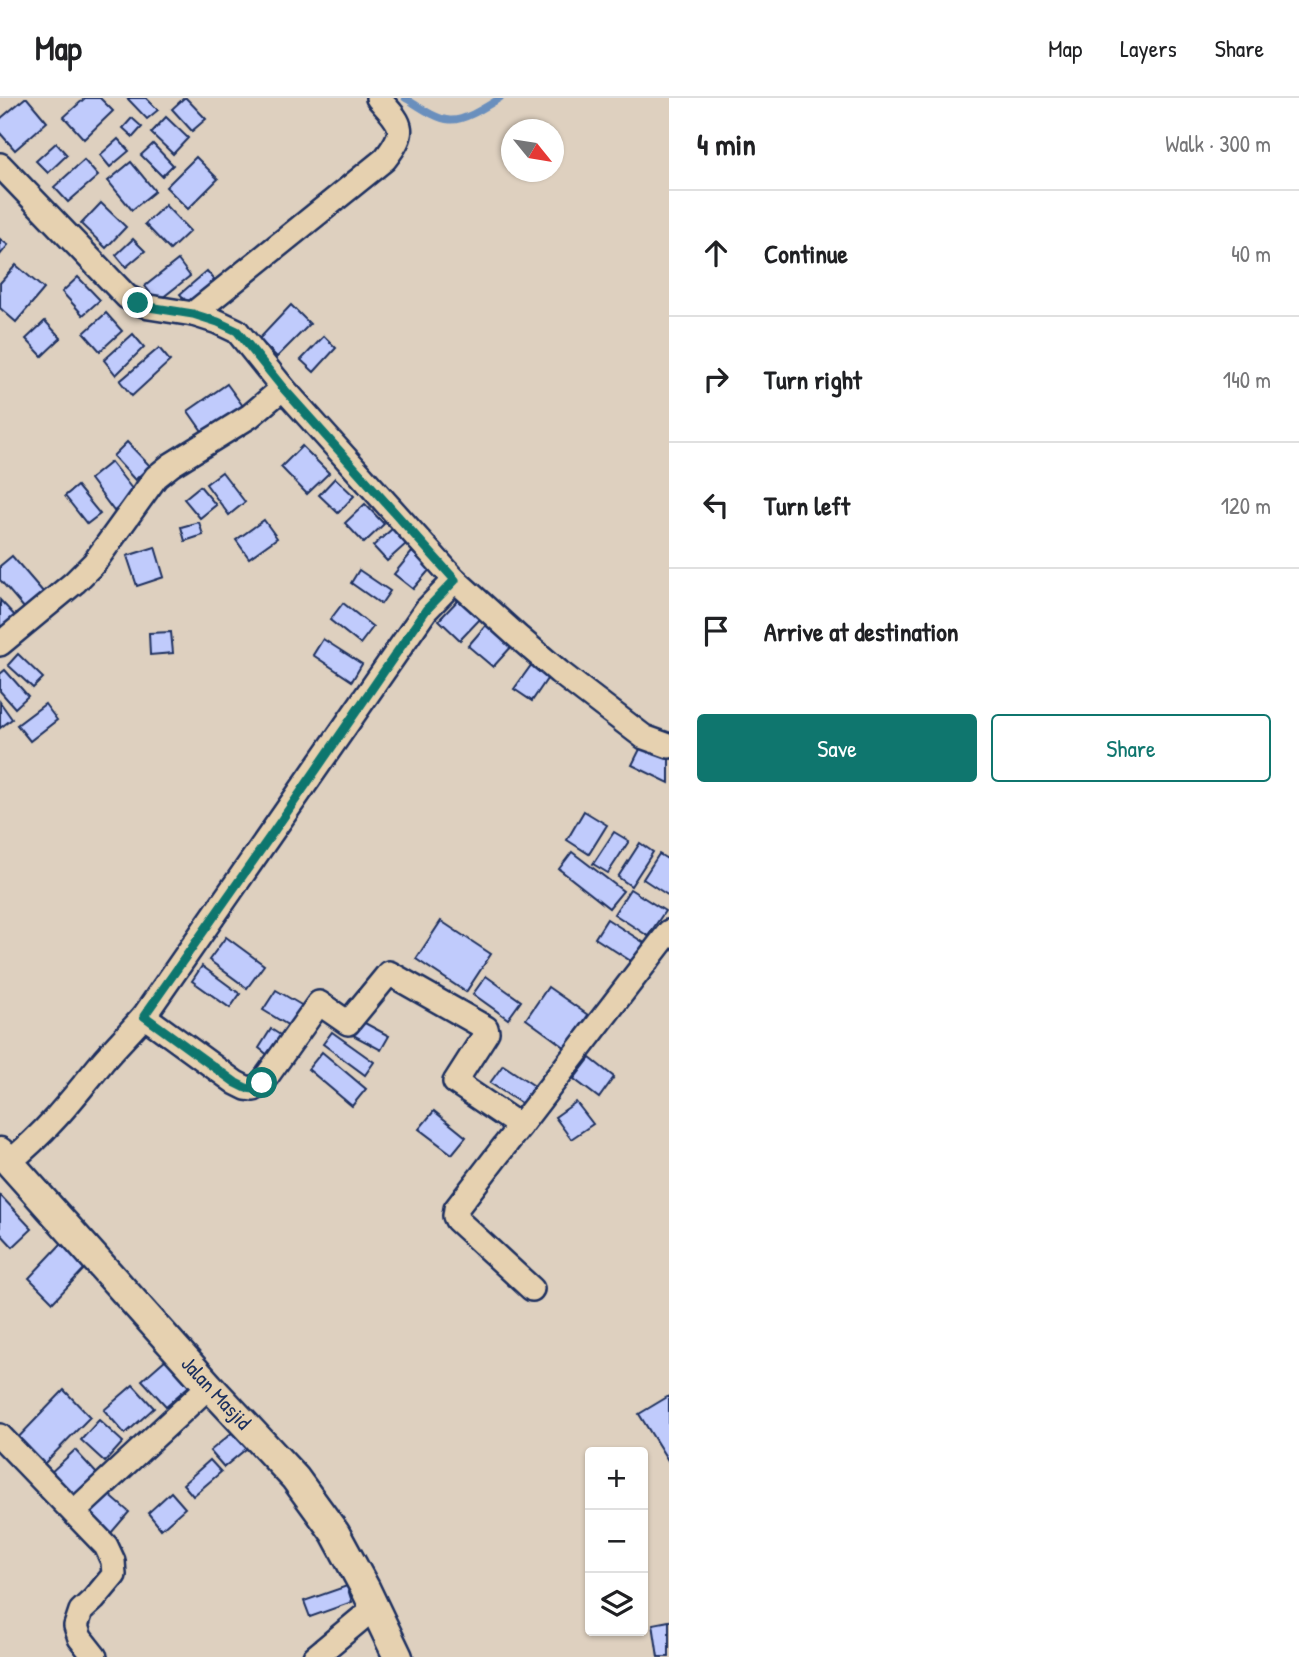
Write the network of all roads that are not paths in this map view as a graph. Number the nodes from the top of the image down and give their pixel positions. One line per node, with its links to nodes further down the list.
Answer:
1 (378, 98): 3 (street)
2 (0, 165): 3 (street)
3 (193, 314): 4 (street)
4 (277, 393): 5 (street); 6 (street)
5 (455, 580): 7 (street); 9 (street)
6 (0, 644)
7 (669, 746)
8 (669, 932): 10 (street)
9 (144, 1016): 10 (street); 11 (street)
10 (520, 1126): 12 (street)
11 (4, 1157): 13 (street, Jalan Masjid)
12 (532, 1289)
13 (209, 1386): 15 (street); 16 (street, Jalan Masjid)
14 (0, 1436): 15 (street)
15 (74, 1513): 17 (street)
16 (374, 1608): 18 (street); 19 (street, Jalan Masjid)
17 (96, 1657)
18 (315, 1657)
19 (398, 1657)

